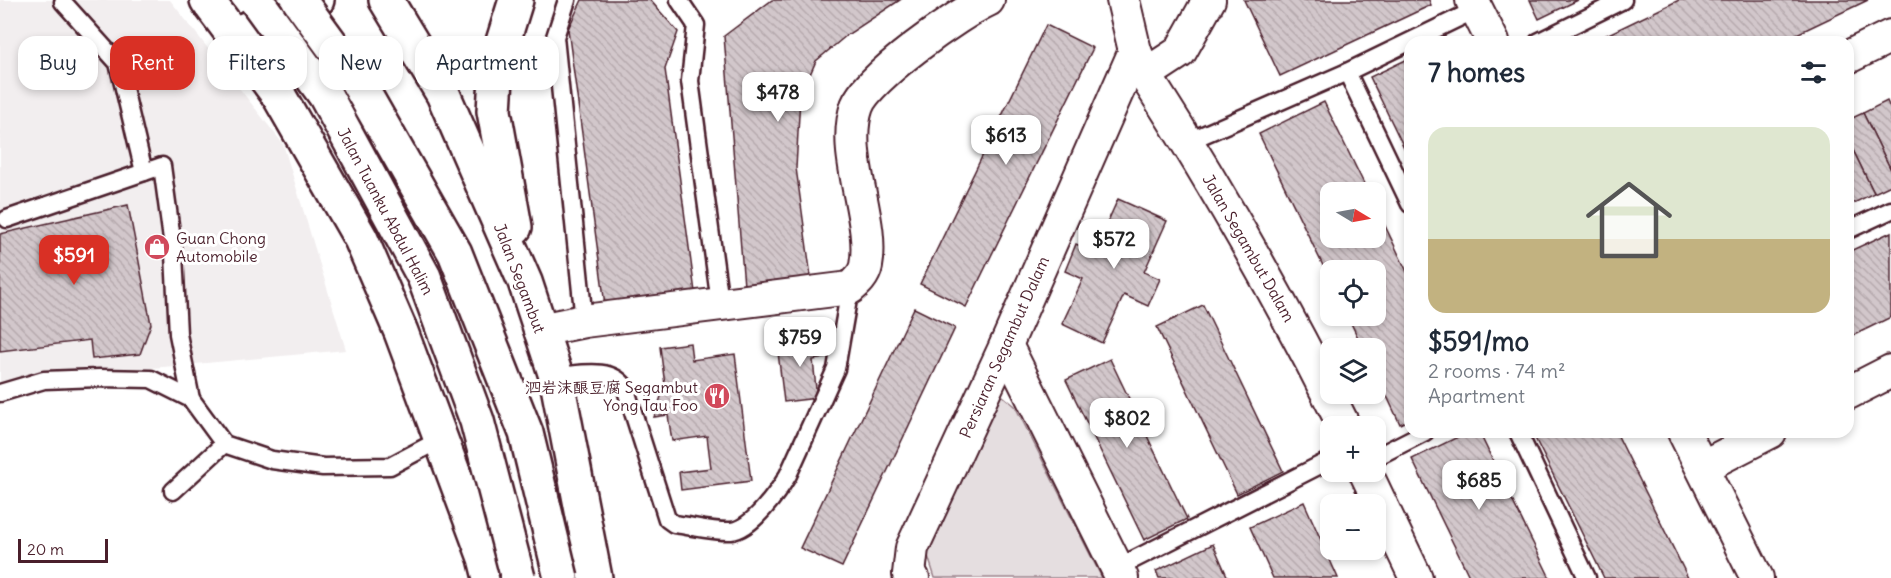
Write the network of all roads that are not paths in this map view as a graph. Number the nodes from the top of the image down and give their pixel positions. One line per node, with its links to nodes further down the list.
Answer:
1 (207, 0): 15 (main road)
2 (256, 0): 57 (main road, Jalan Tuanku Abdul Halim, bridge)
3 (299, 0): 58 (main road, bridge)
4 (317, 0): 15 (main road)
5 (386, 0): 32 (main road, Jalan Segambut)
6 (516, 0): 32 (main road)
7 (567, 0): 34 (lane)
8 (680, 0): 33 (lane)
9 (988, 0): 31 (street)
10 (1123, 0): 22 (street, Jalan Segambut Dalam)
11 (1209, 0): 22 (street)
12 (1623, 0): 18 (lane)
13 (63, 2): 26 (lane)
14 (1474, 4): 16 (lane); 17 (street)
15 (232, 36)
16 (1414, 36)
17 (1491, 36)
18 (1550, 36)
19 (1891, 36): 21 (street)
20 (1404, 41): 23 (lane)
21 (1854, 54)
22 (1140, 63): 25 (street, Jalan Segambut Dalam); 36 (street, Persiaran Segambut Dalam)
23 (1347, 72): 25 (lane); 27 (lane)
24 (274, 90): 47 (main road)
25 (1189, 141): 42 (street, Jalan Segambut Dalam)
26 (144, 172): 29 (lane); 41 (lane)
27 (1404, 191)
28 (1891, 210): 30 (lane)
29 (7, 219)
30 (1854, 227)
31 (858, 278): 33 (street); 38 (lane)
32 (525, 282): 35 (main road, Jalan Segambut)
33 (720, 303): 34 (street)
34 (584, 321): 35 (street)
35 (540, 330): 38 (main road, Jalan Segambut)
36 (1006, 345): 56 (street); 59 (street, Persiaran Segambut Dalam)
37 (1891, 371): 39 (street)
38 (556, 376): 54 (main road, Jalan Segambut)
39 (1854, 390)
40 (0, 393): 41 (lane)
41 (191, 399): 48 (lane)
42 (1339, 416)
43 (1413, 438): 49 (lane)
44 (1521, 438): 61 (lane)
45 (1687, 438): 51 (street)
46 (1758, 438): 51 (street)
47 (441, 439): 48 (lane); 55 (main road)
48 (224, 444): 53 (lane)
49 (1386, 452)
50 (1320, 465): 56 (lane)
51 (1702, 467): 62 (street)
52 (1370, 482): 60 (street)
53 (173, 491)
54 (593, 566)
55 (488, 568)
56 (1119, 573)
57 (518, 578)
58 (561, 578)
59 (912, 578)
60 (1416, 578)
61 (1587, 578)
62 (1757, 578)

